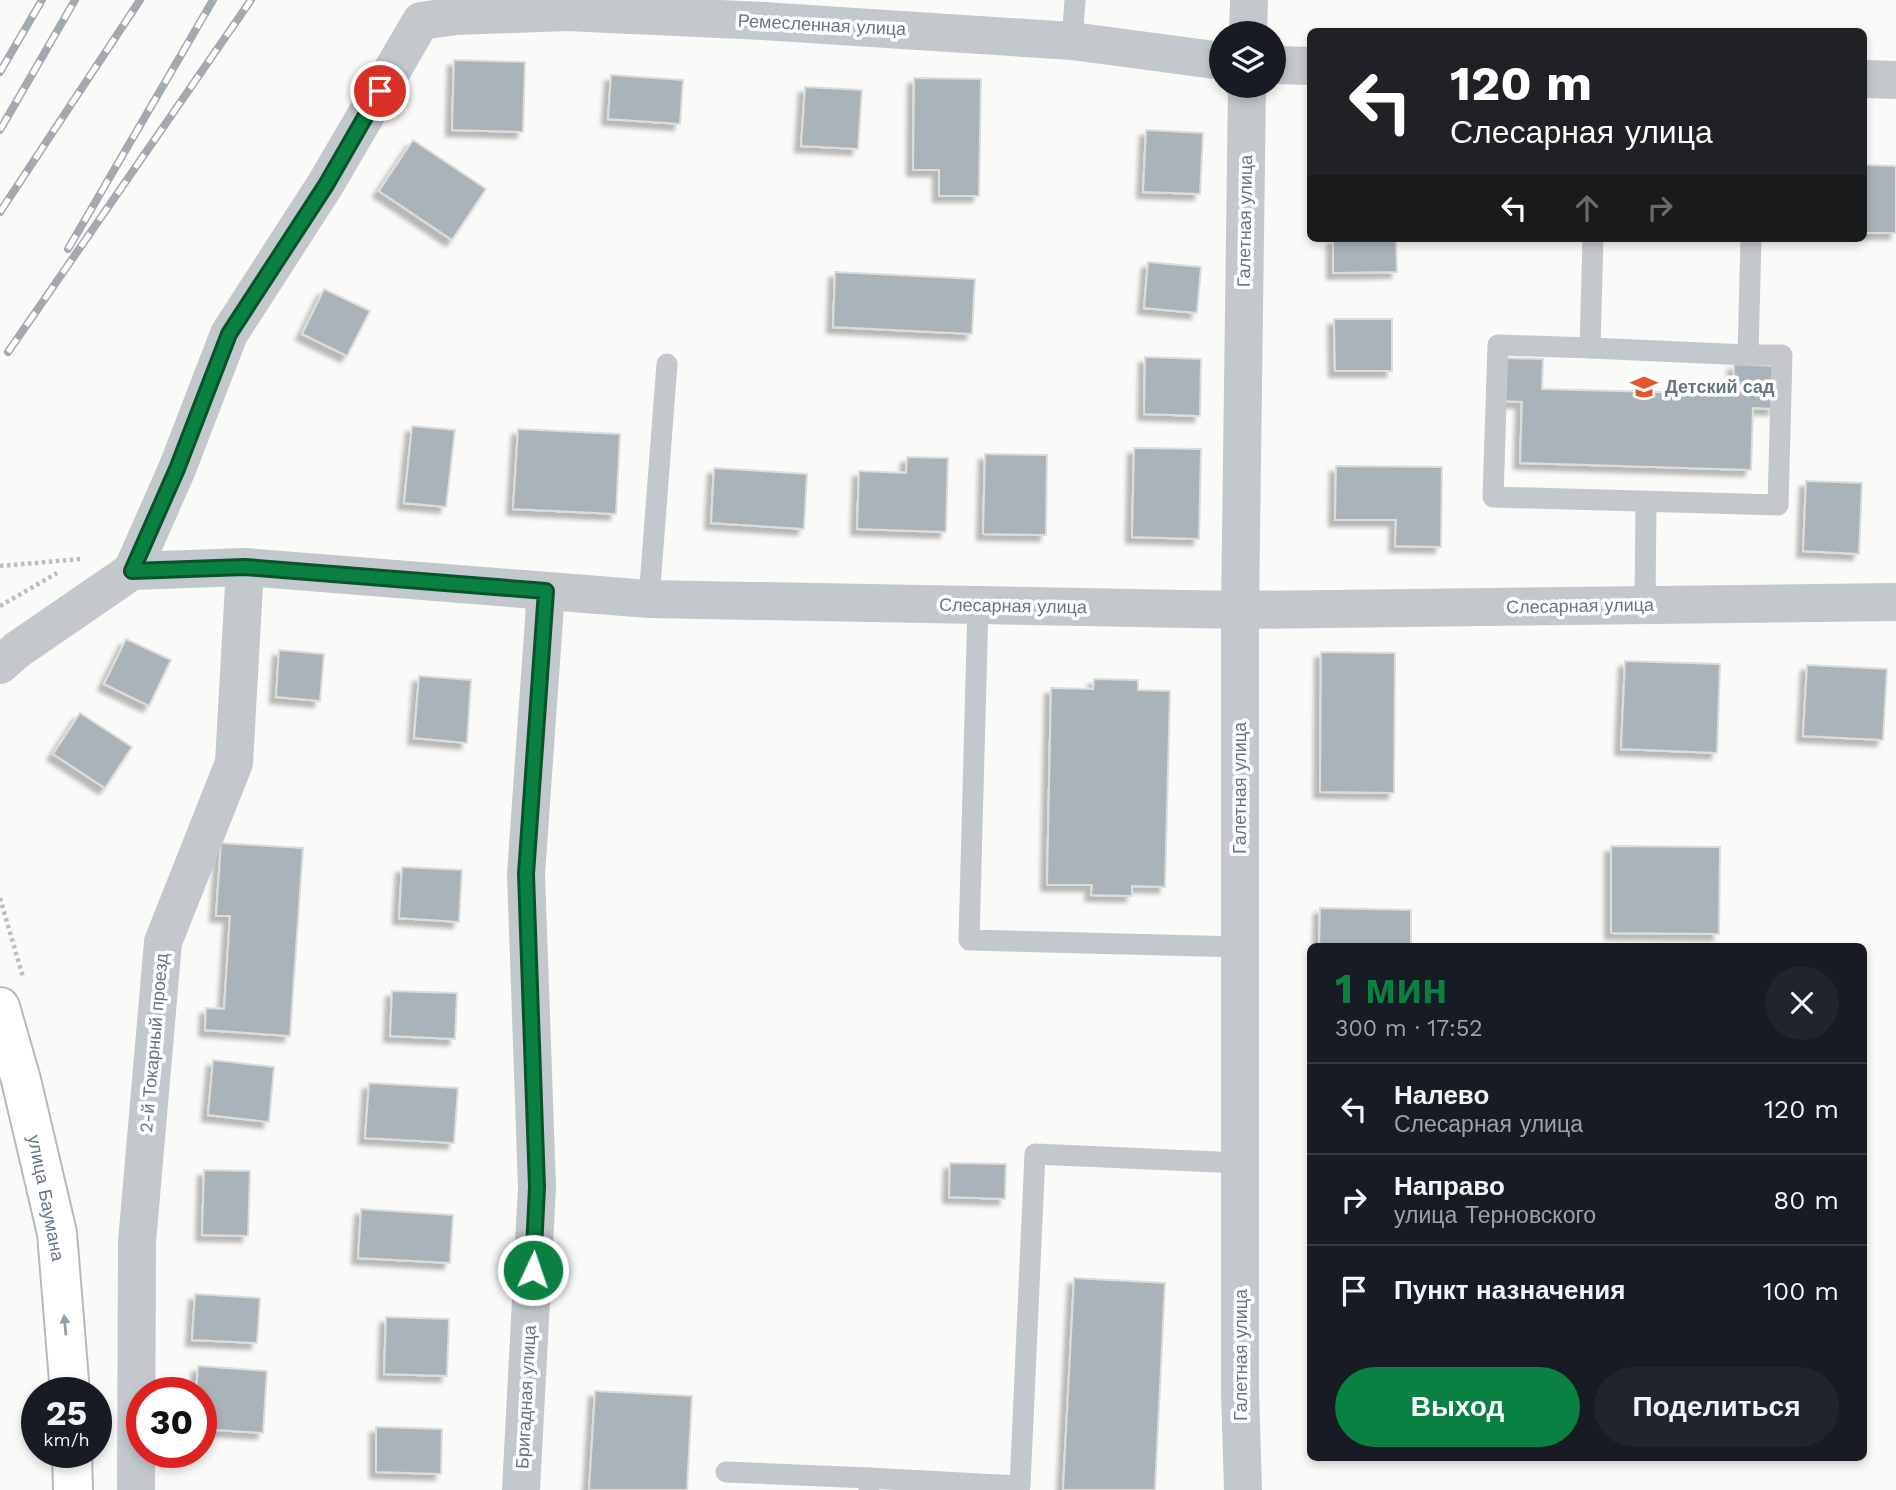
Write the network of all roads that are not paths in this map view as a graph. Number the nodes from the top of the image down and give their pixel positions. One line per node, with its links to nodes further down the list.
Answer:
1 (1074, 0): 6 (lane)
2 (1249, 0): 5 (street)
3 (437, 9): 4 (street, Ремесленная улица); 20 (street)
4 (763, 11): 6 (street, Ремесленная улица)
5 (1248, 21)
6 (1072, 41): 7 (street, Ремесленная улица)
7 (1209, 59)
8 (1286, 65): 9 (street)
9 (1307, 66)
10 (1867, 79): 11 (street)
11 (1896, 80)
12 (1247, 98): 26 (street, Галетная улица)
13 (1593, 242): 15 (lane)
14 (1752, 242): 16 (lane)
15 (1590, 348): 16 (lane); 18 (lane)
16 (1748, 355): 18 (lane)
17 (667, 364): 22 (lane)
18 (1646, 501): 25 (lane)
19 (245, 567): 20 (street, Слесарная улица); 21 (street, Слесарная улица); 36 (street, 2-й Токарный проезд)
20 (132, 571): 27 (street)
21 (546, 591): 22 (street, Слесарная улица); 37 (street, Бригадная улица)
22 (649, 599): 24 (street, Слесарная улица)
23 (1896, 602): 25 (street, Слесарная улица)
24 (978, 605): 26 (street, Слесарная улица); 28 (lane)
25 (1645, 605): 26 (street, Слесарная улица)
26 (1240, 610): 28 (street, Галетная улица)
27 (0, 665)
28 (1240, 947): 30 (street, Галетная улица)
29 (12, 993): 31 (main road, улица Баумана, one-way to 29)
30 (1240, 1163): 34 (lane); 38 (street, Галетная улица)
31 (69, 1377)
32 (72, 1468): 35 (main road)
33 (726, 1472): 34 (lane)
34 (869, 1484)
35 (73, 1490)
36 (136, 1490)
37 (521, 1490)
38 (1243, 1490)

